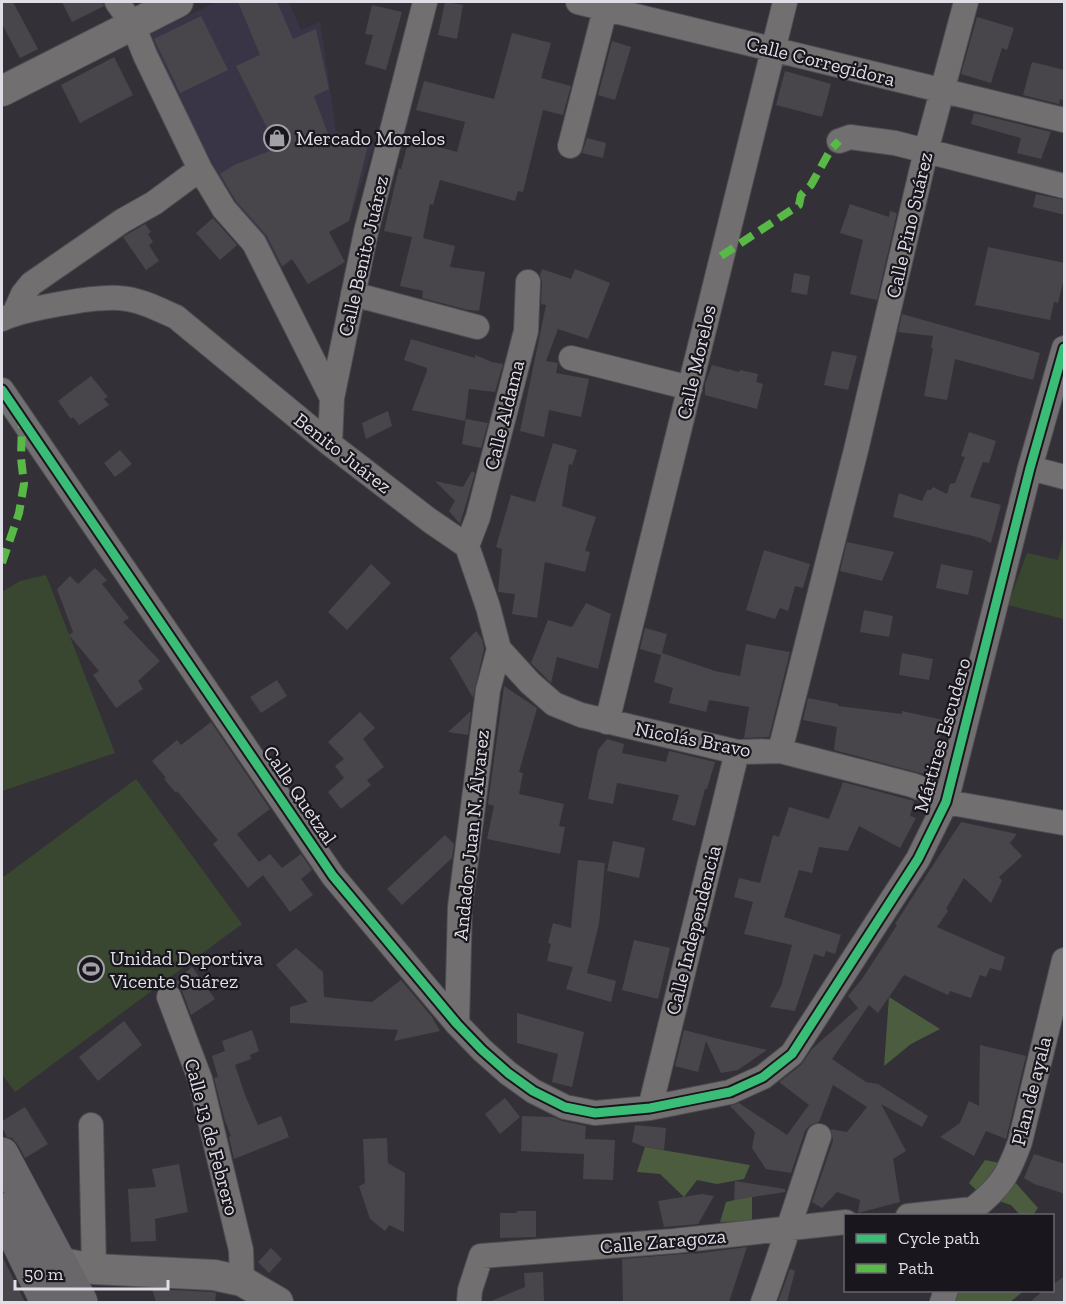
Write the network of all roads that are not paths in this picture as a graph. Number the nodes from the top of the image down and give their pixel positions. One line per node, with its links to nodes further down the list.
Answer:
1 (178, 2): 7 (street)
2 (425, 2): 18 (street, Calle Benito Juárez)
3 (578, 2): 6 (street, Calle Corregidora)
4 (786, 2): 8 (street, Calle Morelos)
5 (966, 2): 10 (street, Calle Pino Suárez)
6 (606, 5): 8 (street, Calle Corregidora); 13 (street)
7 (125, 13): 9 (street); 15 (street)
8 (773, 48): 10 (street, Calle Corregidora); 23 (street, Calle Morelos)
9 (2, 91)
10 (943, 92): 11 (street, Calle Corregidora); 14 (street, Calle Pino Suárez)
11 (1065, 120)
12 (839, 141): 14 (street)
13 (570, 146)
14 (926, 151): 16 (street); 32 (street, Calle Pino Suárez)
15 (200, 169): 19 (street); 25 (street)
16 (1065, 186)
17 (528, 282): 29 (street, Calle Aldama)
18 (353, 294): 20 (street); 25 (street, Calle Benito Juárez)
19 (8, 316): 26 (street, Benito Juárez)
20 (477, 327)
21 (1065, 348): 27 (street, Mártires Escudero)
22 (571, 358): 23 (street)
23 (690, 388): 31 (street, Calle Morelos)
24 (2, 390): 38 (street, Calle Quetzal)
25 (333, 398): 26 (street, Calle Benito Juárez)
26 (330, 444): 29 (street, Benito Juárez)
27 (1030, 468): 28 (street); 34 (street, Mártires Escudero)
28 (1065, 477)
29 (467, 546): 30 (street)
30 (499, 649): 31 (street); 38 (street, Andador Juan N. Álvarez)
31 (607, 722): 33 (street, Nicolás Bravo)
32 (780, 751): 33 (street, Nicolás Bravo); 34 (street, Nicolás Bravo)
33 (737, 752): 39 (street, Calle Independencia)
34 (946, 802): 35 (street, Nicolás Bravo); 39 (street, Mártires Escudero)
35 (1065, 823)
36 (1065, 960): 44 (street, Plan de ayala)
37 (169, 997): 50 (street, Calle 13 de Febrero)
38 (457, 1024): 39 (street, Calle Quetzal)
39 (650, 1108)
40 (91, 1125): 48 (street)
41 (819, 1136): 47 (street)
42 (2, 1154): 49 (main road)
43 (2, 1210): 49 (main road)
44 (972, 1212): 45 (street)
45 (929, 1214)
46 (844, 1222): 47 (street, Calle Zaragoza)
47 (790, 1227): 53 (street, Calle Zaragoza); 54 (street)
48 (94, 1269): 49 (street); 50 (street)
49 (47, 1280): 51 (main road)
50 (242, 1281): 52 (street)
51 (81, 1302)
52 (278, 1302)
53 (469, 1302)
54 (763, 1302)

